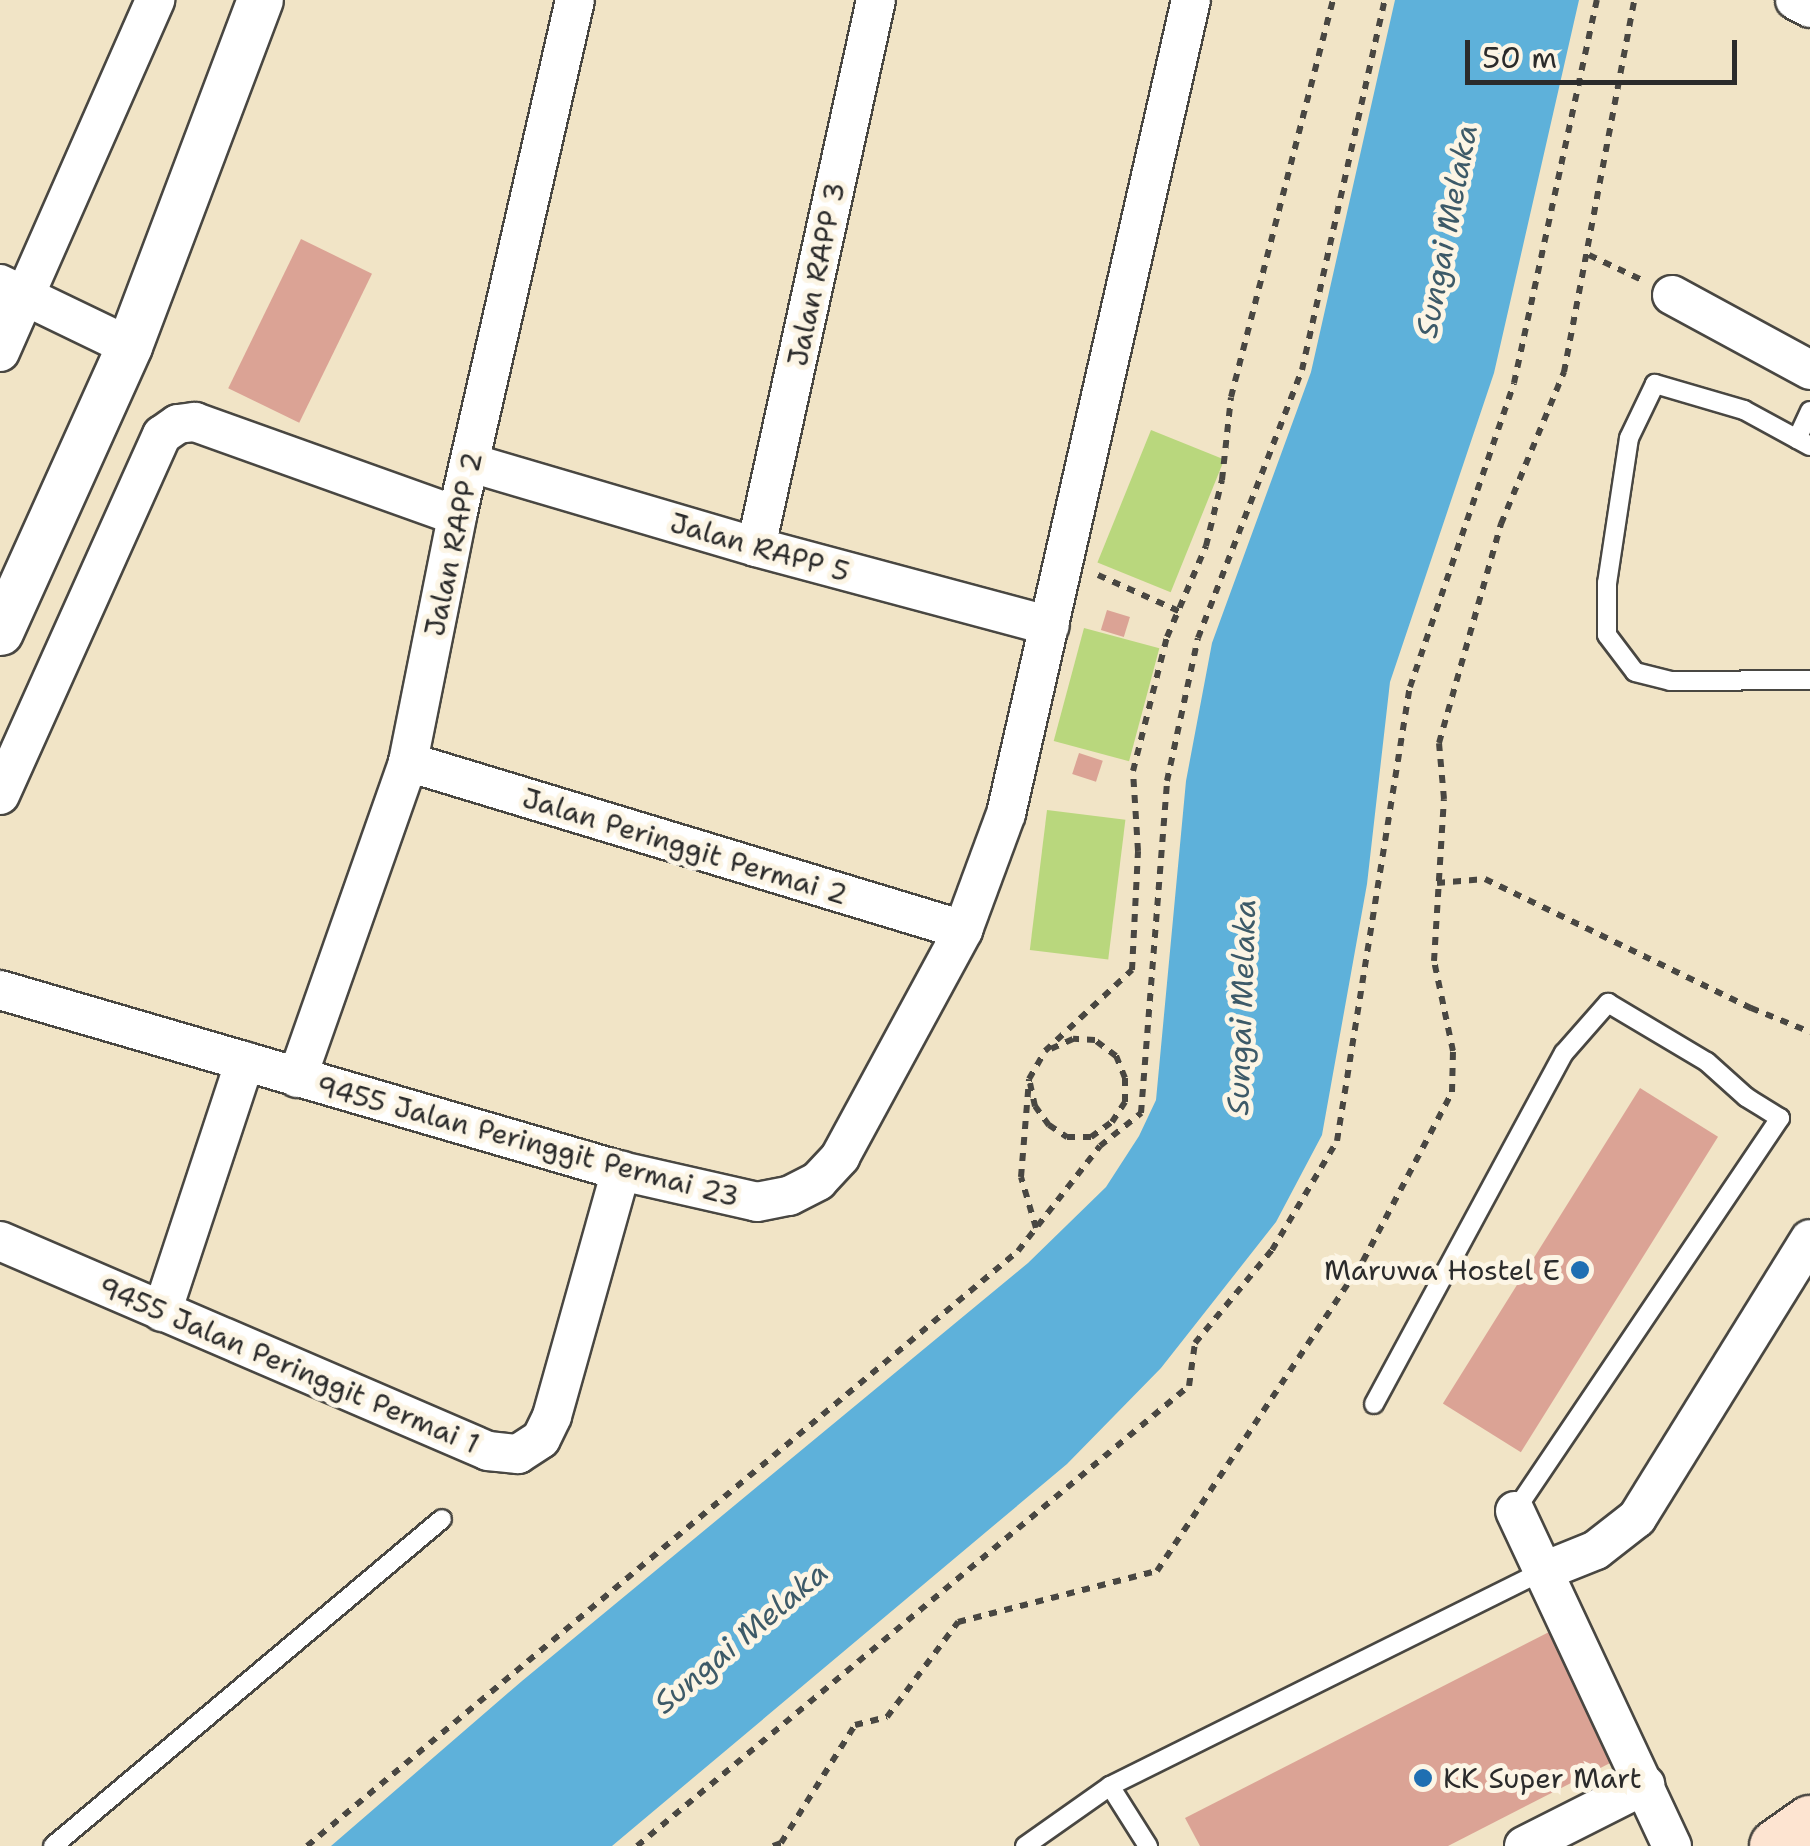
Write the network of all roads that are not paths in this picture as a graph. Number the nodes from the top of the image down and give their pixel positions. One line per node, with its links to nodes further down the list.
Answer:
1 (155, 0): 8 (street)
2 (260, 0): 10 (street)
3 (575, 0): 15 (street, Jalan RAPP 2)
4 (876, 0): 17 (street, Jalan RAPP 3)
5 (1191, 0): 18 (street, 9455 Jalan Peringgit Permai 23)
6 (1795, 0): 7 (street)
7 (1810, 8)
8 (13, 290): 10 (street); 11 (street)
9 (1672, 295): 12 (street)
10 (129, 346): 19 (street)
11 (0, 352)
12 (1810, 370)
13 (1810, 411): 14 (lane)
14 (1804, 443): 20 (lane)
15 (471, 463): 16 (street, Jalan RAPP 2); 17 (street, Jalan RAPP 5)
16 (458, 516): 21 (street, Jalan RAPP 2); 22 (street)
17 (756, 547): 18 (street, Jalan RAPP 5)
18 (1050, 626): 23 (street, 9455 Jalan Peringgit Permai 23)
19 (0, 632)
20 (1810, 680)
21 (408, 762): 23 (street, Jalan Peringgit Permai 2); 26 (street, Jalan RAPP 2)
22 (0, 795)
23 (963, 930): 27 (street, 9455 Jalan Peringgit Permai 23)
24 (0, 990): 25 (street, 9455 Jalan Peringgit Permai 23)
25 (245, 1061): 26 (street, 9455 Jalan Peringgit Permai 23); 30 (street)
26 (296, 1078): 27 (street, 9455 Jalan Peringgit Permai 23)
27 (621, 1171): 30 (street, 9455 Jalan Peringgit Permai 1)
28 (1810, 1239): 34 (street)
29 (0, 1240): 30 (street, 9455 Jalan Peringgit Permai 1)
30 (162, 1312)
31 (1374, 1404): 32 (lane)
32 (1515, 1511): 34 (street)
33 (442, 1519): 38 (lane)
34 (1544, 1572): 35 (street); 36 (lane)
35 (1644, 1785): 41 (street); 42 (street)
36 (1110, 1786): 39 (lane); 40 (lane)
37 (1810, 1822): 43 (main road)
38 (53, 1846)
39 (1024, 1846)
40 (1148, 1846)
41 (1524, 1846)
42 (1672, 1846)
43 (1776, 1846)

